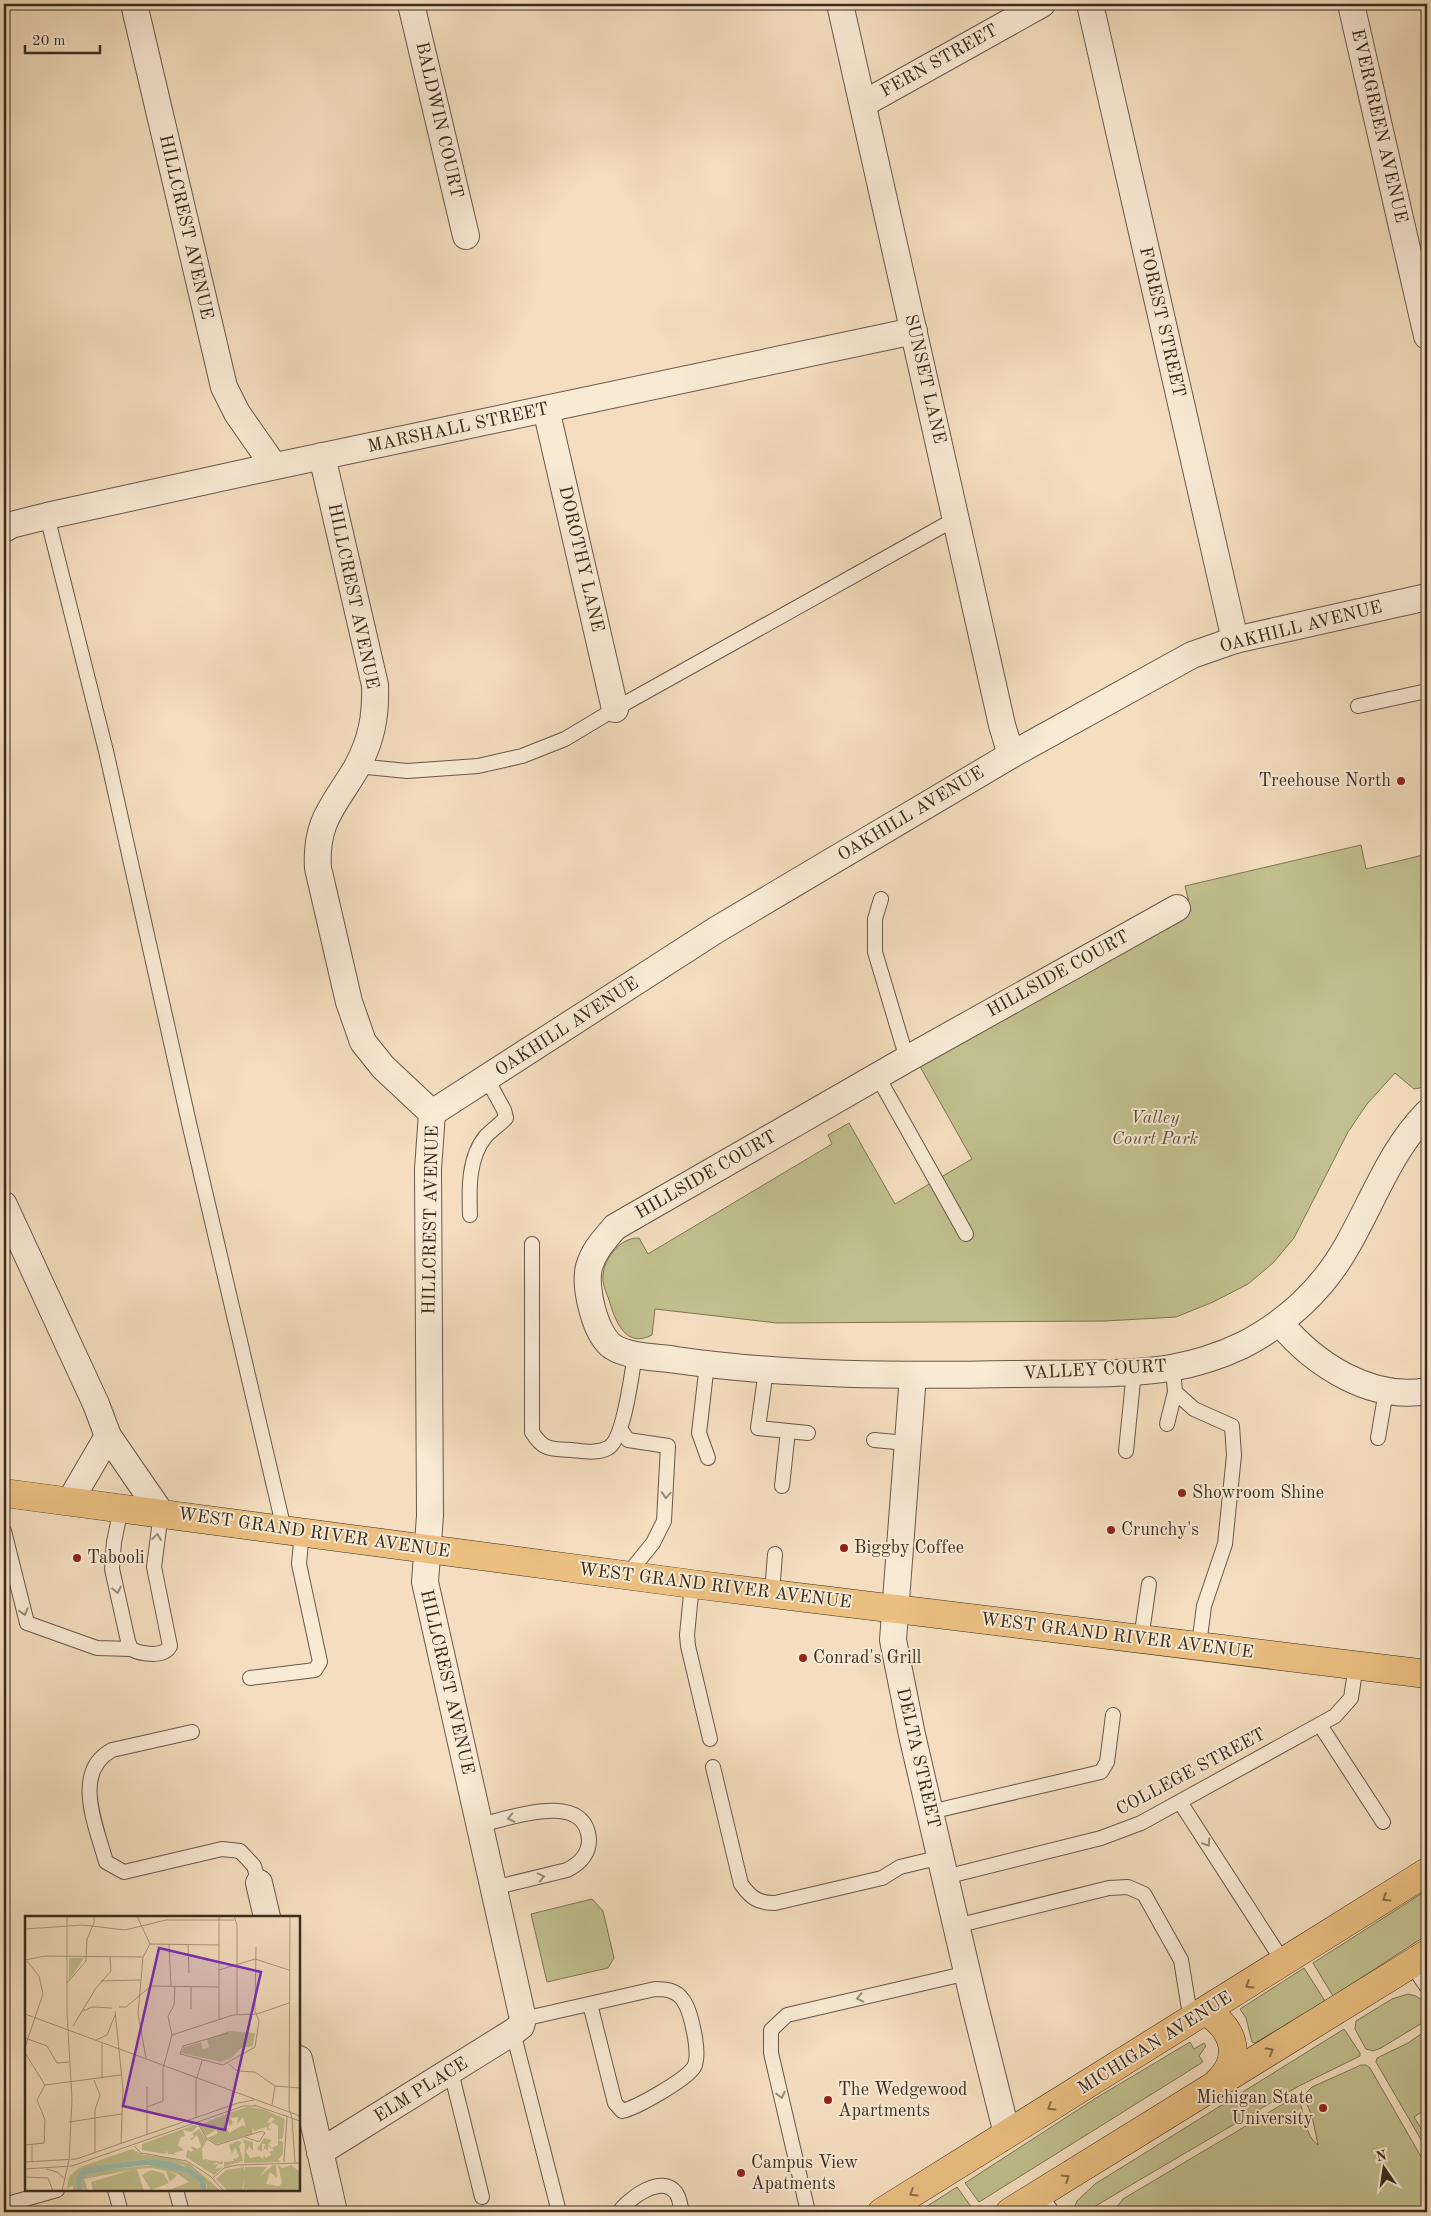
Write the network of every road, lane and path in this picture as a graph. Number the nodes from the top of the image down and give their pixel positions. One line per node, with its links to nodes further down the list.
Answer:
1 (134, 4): 13 (street, HILLCREST AVENUE)
2 (411, 4): 8 (street, BALDWIN COURT)
3 (840, 4): 7 (street, SUNSET LANE)
4 (1042, 4): 7 (street, FERN STREET)
5 (1090, 4): 18 (street, FOREST STREET)
6 (1351, 4): 10 (street, EVERGREEN AVENUE)
7 (863, 104): 9 (street, SUNSET LANE)
8 (466, 236)
9 (914, 331): 11 (street, MARSHALL STREET); 15 (street, SUNSET LANE)
10 (1427, 336)
11 (546, 409): 12 (street, MARSHALL STREET); 21 (street, DOROTHY LANE)
12 (322, 456): 13 (street, MARSHALL STREET); 23 (street, HILLCREST AVENUE)
13 (274, 466): 14 (street, MARSHALL STREET)
14 (47, 516): 16 (street, MARSHALL STREET); 59 (lane)
15 (956, 518): 21 (lane); 22 (street, SUNSET LANE)
16 (4, 529)
17 (1427, 597): 18 (street, OAKHILL AVENUE)
18 (1235, 640): 22 (street, OAKHILL AVENUE)
19 (1427, 691): 20 (lane)
20 (1358, 706)
21 (615, 709): 23 (lane)
22 (1011, 755): 28 (street, OAKHILL AVENUE)
23 (357, 766): 30 (street, HILLCREST AVENUE)
24 (881, 899): 26 (lane)
25 (1177, 908): 26 (street, HILLSIDE COURT)
26 (906, 1059): 27 (street, HILLSIDE COURT)
27 (878, 1076): 33 (lane); 36 (street, HILLSIDE COURT)
28 (487, 1080): 30 (street, OAKHILL AVENUE); 32 (lane)
29 (1427, 1113): 35 (street, VALLEY COURT)
30 (432, 1114): 61 (street, HILLCREST AVENUE)
31 (4, 1205): 48 (street)
32 (470, 1215)
33 (966, 1234)
34 (532, 1244): 45 (lane)
35 (1280, 1323): 41 (street, VALLEY COURT); 42 (street)
36 (635, 1354): 37 (street, HILLSIDE COURT); 45 (lane)
37 (707, 1364): 38 (street, HILLSIDE COURT); 53 (lane)
38 (766, 1370): 40 (street, HILLSIDE COURT); 46 (lane)
39 (1134, 1371): 40 (street, VALLEY COURT); 41 (street, VALLEY COURT); 52 (lane)
40 (912, 1375): 51 (street, DELTA STREET)
41 (1174, 1380): 44 (lane); 69 (lane)
42 (1386, 1391): 43 (street); 49 (lane)
43 (1427, 1392)
44 (1167, 1424)
45 (621, 1430): 63 (lane, one-way to 63)
46 (788, 1431): 47 (lane); 54 (lane)
47 (808, 1433)
48 (108, 1436): 56 (street); 58 (street)
49 (1378, 1438)
50 (874, 1440): 51 (lane)
51 (908, 1443): 67 (street, DELTA STREET)
52 (1126, 1451)
53 (708, 1458)
54 (782, 1486)
55 (4, 1492): 56 (main road, WEST GRAND RIVER AVENUE)
56 (70, 1501): 57 (main road, WEST GRAND RIVER AVENUE)
57 (120, 1508): 58 (main road, WEST GRAND RIVER AVENUE); 70 (lane, one-way to 70)
58 (161, 1513): 59 (main road, WEST GRAND RIVER AVENUE); 70 (lane, one-way to 58)
59 (293, 1530): 61 (main road, WEST GRAND RIVER AVENUE); 73 (lane)
60 (4, 1531): 70 (lane, one-way to 70)
61 (428, 1548): 63 (main road, WEST GRAND RIVER AVENUE); 82 (street, HILLCREST AVENUE)
62 (776, 1554): 66 (lane)
63 (627, 1575): 64 (main road, WEST GRAND RIVER AVENUE)
64 (692, 1584): 66 (main road, WEST GRAND RIVER AVENUE); 77 (lane)
65 (1149, 1584): 68 (lane)
66 (772, 1593): 67 (main road, WEST GRAND RIVER AVENUE)
67 (895, 1609): 68 (main road, WEST GRAND RIVER AVENUE); 80 (street, DELTA STREET)
68 (1141, 1639): 69 (main road, WEST GRAND RIVER AVENUE)
69 (1199, 1645): 71 (main road, WEST GRAND RIVER AVENUE)
70 (131, 1649)
71 (1356, 1665): 72 (main road, WEST GRAND RIVER AVENUE); 75 (lane, COLLEGE STREET)
72 (1427, 1674)
73 (250, 1678)
74 (1113, 1715): 80 (lane)
75 (1320, 1725): 79 (lane, COLLEGE STREET); 81 (lane)
76 (192, 1732): 85 (lane)
77 (710, 1739)
78 (713, 1767): 83 (lane, COLLEGE STREET)
79 (1180, 1802): 83 (lane, COLLEGE STREET); 90 (lane, one-way to 90)
80 (930, 1812): 83 (street, DELTA STREET)
81 (1383, 1822)
82 (479, 1825): 86 (street, HILLCREST AVENUE); 86 (lane, one-way to 82)
83 (943, 1867): 88 (street, DELTA STREET)
84 (1427, 1872): 90 (main road, MICHIGAN AVENUE, one-way to 90)
85 (259, 1883): 87 (street)
86 (493, 1888): 95 (street, HILLCREST AVENUE)
87 (267, 1916)
88 (956, 1926): 91 (street, DELTA STREET); 94 (lane)
89 (1419, 1959): 92 (lane); 99 (main road, one-way to 89)
90 (1284, 1963): 94 (main road, MICHIGAN AVENUE, one-way to 94)
91 (968, 1973): 100 (street, DELTA STREET); 114 (lane, one-way to 114)
92 (1427, 1987)
93 (590, 2004): 93 (lane); 95 (lane)
94 (1199, 2016): 99 (main road); 100 (main road, MICHIGAN AVENUE, one-way to 100)
95 (519, 2026): 97 (street, ELM PLACE); 111 (lane)
96 (300, 2068): 98 (street)
97 (450, 2072): 101 (street, ELM PLACE); 105 (lane)
98 (302, 2085): 101 (street)
99 (1214, 2085): 107 (main road, one-way to 99)
100 (1007, 2134): 115 (main road, MICHIGAN AVENUE, one-way to 115)
101 (320, 2152): 110 (street)
102 (53, 2191): 106 (lane)
103 (115, 2191): 108 (lane)
104 (176, 2191): 109 (lane)
105 (482, 2197)
106 (4, 2205)
107 (1040, 2205): 116 (main road)
108 (121, 2212)
109 (182, 2212)
110 (334, 2212)
111 (559, 2212)
112 (619, 2212): 113 (lane)
113 (682, 2212)
114 (808, 2212)
115 (882, 2212)
116 (1010, 2212)

